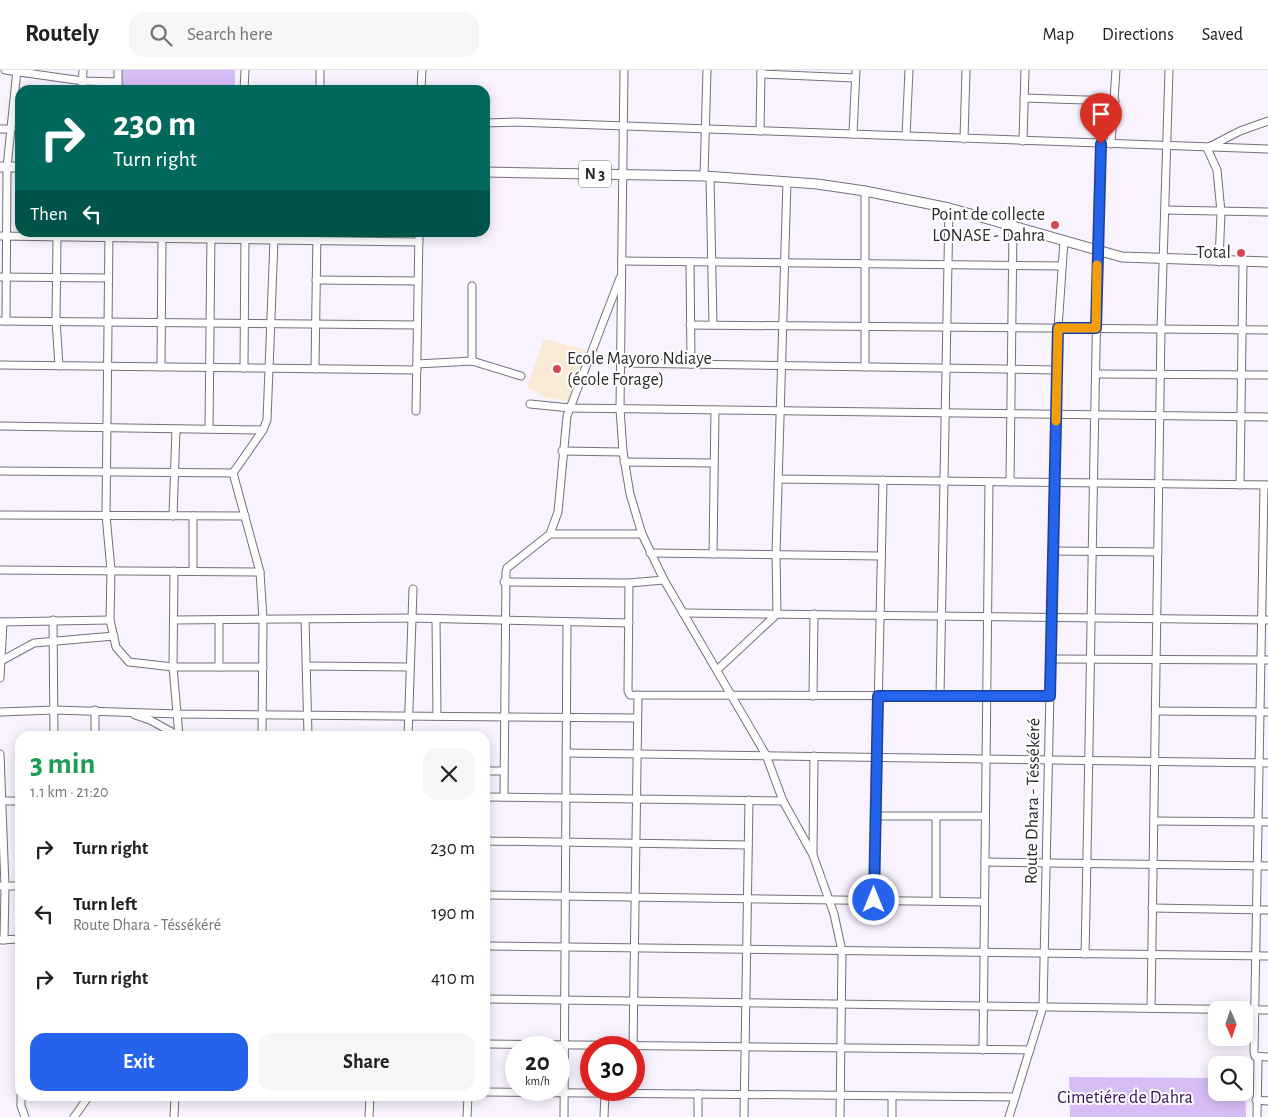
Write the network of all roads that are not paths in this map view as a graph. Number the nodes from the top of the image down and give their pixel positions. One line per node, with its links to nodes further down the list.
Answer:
1 (4, 70): 14 (street)
2 (83, 70): 17 (street)
3 (118, 70): 18 (street)
4 (245, 70): 21 (street)
5 (320, 70): 22 (street)
6 (422, 70): 23 (street)
7 (624, 70): 29 (street)
8 (707, 70): 32 (street)
9 (908, 70): 35 (street)
10 (966, 70): 36 (street)
11 (1025, 70): 25 (street)
12 (1116, 70): 26 (street)
13 (1169, 70): 40 (street)
14 (17, 71): 17 (street); 19 (street)
15 (761, 72): 16 (street); 33 (street)
16 (856, 74): 34 (street)
17 (82, 81): 18 (street); 20 (street)
18 (118, 82)
19 (16, 85)
20 (82, 85)
21 (244, 85)
22 (320, 85)
23 (422, 85)
24 (15, 90): 31 (street)
25 (1024, 98): 26 (street); 37 (street)
26 (1115, 101): 39 (street)
27 (1268, 121): 41 (street)
28 (490, 123): 29 (street)
29 (623, 127): 32 (street); 45 (street)
30 (0, 129): 31 (street)
31 (11, 129): 43 (street)
32 (706, 129): 33 (street); 46 (street)
33 (760, 131): 34 (street)
34 (853, 134): 35 (street)
35 (906, 136): 36 (street)
36 (964, 139): 37 (street)
37 (1023, 141): 38 (street)
38 (1101, 144): 39 (street); 69 (street)
39 (1111, 144): 40 (street)
40 (1168, 145): 41 (street); 50 (street)
41 (1207, 148): 42 (street); 51 (street)
42 (1268, 149)
43 (4, 167): 54 (street)
44 (490, 172): 45 (main road, N 3)
45 (622, 176): 46 (main road, N 3); 71 (street)
46 (707, 176): 47 (main road, N 3); 73 (street)
47 (787, 181): 48 (main road, N 3); 77 (street)
48 (865, 191): 49 (main road, N 3); 78 (street)
49 (949, 208): 53 (main road, N 3); 79 (street)
50 (1166, 210): 51 (street); 70 (street)
51 (1221, 212): 52 (street); 74 (street)
52 (1268, 212)
53 (1013, 226): 67 (main road, N 3); 80 (street)
54 (3, 236): 83 (street)
55 (57, 237): 84 (street)
56 (109, 237): 85 (street)
57 (144, 237): 64 (street)
58 (167, 237): 64 (street)
59 (211, 237): 93 (street)
60 (245, 237): 94 (street)
61 (252, 237): 65 (street)
62 (317, 237): 66 (street)
63 (419, 237): 68 (street)
64 (162, 238): 92 (street)
65 (274, 240): 66 (street); 95 (street)
66 (317, 241): 68 (street); 86 (street)
67 (1064, 241): 69 (main road, N 3); 81 (street, Route Dhara - Téssékéré)
68 (419, 242): 87 (street)
69 (1098, 252): 70 (main road, N 3); 105 (street)
70 (1164, 260): 74 (main road, N 3); 106 (street)
71 (622, 261): 72 (street); 82 (street)
72 (690, 262): 73 (street); 98 (street)
73 (713, 262): 77 (street); 99 (street)
74 (1219, 262): 75 (main road, N 3)
75 (1243, 262): 76 (main road, N 3); 107 (street)
76 (1268, 262)
77 (785, 263): 78 (street); 100 (street)
78 (865, 264): 79 (street); 101 (street)
79 (948, 265): 80 (street); 102 (street)
80 (1012, 266): 81 (street); 103 (street)
81 (1061, 266): 104 (street, Route Dhara - Téssékéré)
82 (622, 274): 110 (street); 132 (street)
83 (3, 277): 84 (street); 89 (street)
84 (57, 277): 85 (street); 90 (street)
85 (108, 278): 91 (street)
86 (316, 280): 87 (street); 96 (street)
87 (418, 281): 97 (street)
88 (472, 286): 109 (street)
89 (3, 321): 90 (street)
90 (56, 321): 91 (street); 113 (street)
91 (108, 322): 92 (street); 115 (street)
92 (161, 322): 93 (street); 116 (street)
93 (210, 323): 94 (street); 119 (street)
94 (244, 323): 95 (street); 120 (street)
95 (271, 324): 96 (street); 121 (street)
96 (316, 324): 97 (street); 123 (street)
97 (417, 325): 117 (street)
98 (690, 325): 99 (street); 111 (street)
99 (713, 325): 100 (street)
100 (783, 325): 101 (street); 114 (street)
101 (865, 325): 102 (street); 118 (street)
102 (947, 327): 103 (street); 122 (street)
103 (1011, 328): 104 (street); 124 (street)
104 (1058, 328): 105 (street); 125 (street, Route Dhara - Téssékéré)
105 (1096, 328): 106 (street); 126 (street)
106 (1161, 329): 107 (street); 127 (street)
107 (1242, 330): 108 (street); 128 (street)
108 (1268, 330)
109 (472, 361): 117 (street); 129 (street)
110 (621, 363): 111 (street); 133 (street)
111 (691, 364): 114 (street)
112 (0, 365): 113 (street)
113 (59, 366): 115 (street)
114 (782, 366): 118 (street); 136 (street)
115 (107, 367): 116 (street); 145 (street)
116 (161, 367): 119 (street)
117 (417, 367): 123 (street); 135 (street)
118 (865, 367): 122 (street)
119 (210, 368): 120 (street); 146 (street)
120 (244, 368): 121 (street)
121 (269, 368): 123 (street); 148 (street)
122 (946, 368): 124 (street); 137 (street)
123 (315, 369)
124 (1011, 369): 125 (street); 138 (street)
125 (1057, 370): 139 (street, Route Dhara - Téssékéré)
126 (1096, 374): 127 (street); 140 (street)
127 (1161, 375): 128 (street); 141 (street)
128 (1241, 375): 130 (street); 142 (street)
129 (521, 376)
130 (1268, 376)
131 (530, 404): 132 (street)
132 (570, 408): 133 (street); 149 (street)
133 (620, 408): 134 (street); 150 (street)
134 (715, 410): 136 (street); 152 (street)
135 (416, 411)
136 (781, 411): 137 (street); 157 (street)
137 (946, 413): 138 (street); 159 (street)
138 (1010, 413): 139 (street); 161 (street)
139 (1056, 414): 140 (street); 162 (street, Route Dhara - Téssékéré)
140 (1096, 414): 141 (street); 163 (street)
141 (1160, 415): 142 (street); 164 (street)
142 (1241, 416): 143 (street); 165 (street)
143 (1268, 417)
144 (0, 426): 145 (street)
145 (107, 428): 147 (street); 154 (street)
146 (209, 429): 147 (street); 148 (street)
147 (176, 430): 155 (street)
148 (263, 430): 156 (street)
149 (562, 451): 150 (street); 172 (street)
150 (623, 452): 151 (street)
151 (624, 462): 152 (street); 173 (street)
152 (714, 463): 178 (street)
153 (0, 472): 154 (street)
154 (106, 472): 155 (street); 168 (street)
155 (174, 473): 156 (street); 169 (street)
156 (234, 473): 171 (street)
157 (779, 479): 158 (street); 179 (street)
158 (883, 480): 159 (street); 180 (street)
159 (944, 481): 160 (street); 195 (street)
160 (989, 482): 161 (street); 194 (street)
161 (1010, 482): 162 (street)
162 (1055, 483): 163 (street); 174 (street, Route Dhara - Téssékéré)
163 (1095, 483): 164 (street); 175 (street)
164 (1159, 484): 165 (street); 176 (street)
165 (1240, 485): 166 (street)
166 (1266, 485): 208 (street)
167 (0, 515): 168 (street)
168 (106, 516): 169 (street); 182 (street)
169 (173, 516): 170 (street)
170 (193, 516): 171 (street); 184 (street)
171 (245, 516): 185 (street)
172 (550, 534): 173 (street); 187 (street)
173 (642, 534): 177 (street)
174 (1054, 551): 175 (street); 196 (street, Route Dhara - Téssékéré)
175 (1094, 551): 176 (street); 198 (street)
176 (1158, 552): 199 (street)
177 (650, 553): 178 (street); 186 (street)
178 (713, 554): 179 (street)
179 (776, 554): 180 (street); 191 (street)
180 (881, 556): 193 (street)
181 (0, 570): 182 (street)
182 (111, 570): 183 (street); 203 (street)
183 (174, 571): 184 (street); 204 (street)
184 (193, 571): 185 (street)
185 (260, 572): 200 (street)
186 (664, 580): 188 (street); 190 (street)
187 (504, 582): 188 (street); 207 (street)
188 (629, 583): 211 (street)
189 (413, 589): 197 (street)
190 (684, 613): 191 (street); 224 (street)
191 (777, 614): 192 (street); 224 (street)
192 (814, 614): 193 (street); 228 (street)
193 (880, 614): 195 (street); 229 (street)
194 (987, 615): 195 (street); 196 (street); 231 (street)
195 (942, 616): 230 (street)
196 (1052, 617): 198 (street); 214 (street, Route Dhara - Téssékéré)
197 (412, 618): 201 (street); 206 (street); 223 (street)
198 (1092, 618): 199 (street); 215 (street)
199 (1157, 618): 208 (street); 216 (street)
200 (263, 619): 205 (street); 206 (street); 222 (street)
201 (436, 619): 207 (street); 243 (street)
202 (53, 620): 203 (street); 209 (street); 213 (street)
203 (110, 620): 212 (street)
204 (174, 620): 205 (street); 220 (street)
205 (219, 620): 221 (street)
206 (305, 620): 219 (street)
207 (504, 620): 210 (street); 244 (street)
208 (1265, 620): 217 (street)
209 (2, 622): 218 (street)
210 (567, 622): 211 (street); 245 (street)
211 (630, 624): 226 (street)
212 (114, 636): 213 (street); 220 (street)
213 (53, 641): 218 (street); 233 (street)
214 (1051, 659): 215 (street); 232 (street, Route Dhara - Téssékéré)
215 (1091, 659): 216 (street); 262 (street)
216 (1157, 659): 217 (street); 235 (street)
217 (1265, 660): 238 (street)
218 (1, 661): 225 (street)
219 (307, 666): 223 (street); 241 (street)
220 (173, 667): 221 (street); 239 (street)
221 (219, 667): 222 (street)
222 (263, 667): 240 (street)
223 (408, 667): 242 (street)
224 (717, 670): 227 (street)
225 (0, 678)
226 (638, 695): 227 (street); 246 (street)
227 (731, 695): 228 (street); 257 (street)
228 (813, 696): 229 (street)
229 (878, 696): 230 (street); 259 (street)
230 (940, 696): 231 (street)
231 (986, 696): 232 (street); 260 (street)
232 (1050, 696): 261 (street, Route Dhara - Téssékéré)
233 (55, 710): 234 (street); 236 (street); 247 (street)
234 (95, 710): 237 (street); 248 (street)
235 (1156, 711): 238 (street); 263 (street)
236 (0, 712)
237 (128, 712): 239 (street); 249 (street)
238 (1264, 712): 264 (street)
239 (178, 714): 240 (street); 250 (street)
240 (262, 715): 241 (street); 251 (street)
241 (308, 715): 242 (street); 252 (street)
242 (408, 716): 243 (street); 253 (street)
243 (438, 716): 244 (street)
244 (504, 716): 245 (street); 267 (street)
245 (567, 718): 246 (street); 254 (street)
246 (637, 718): 256 (street)
247 (54, 731)
248 (95, 731)
249 (170, 731)
250 (179, 731)
251 (262, 731)
252 (308, 731)
253 (408, 731)
254 (567, 753): 256 (street); 270 (street)
255 (0, 754): 273 (street)
256 (637, 754): 257 (street); 271 (street)
257 (766, 756): 258 (street); 275 (street)
258 (814, 756): 259 (street); 286 (street)
259 (876, 757): 260 (street); 276 (street)
260 (986, 759): 261 (street); 278 (street)
261 (1049, 760): 262 (street); 288 (street, Route Dhara - Téssékéré)
262 (1089, 760): 263 (street); 289 (street)
263 (1155, 761): 264 (street); 279 (street)
264 (1259, 763): 265 (street); 280 (street)
265 (1268, 763)
266 (490, 771): 267 (street)
267 (504, 771): 269 (street)
268 (490, 796): 269 (street)
269 (504, 797): 270 (street)
270 (566, 798): 271 (street); 283 (street)
271 (636, 799): 272 (street); 284 (street)
272 (749, 800): 275 (street); 285 (street)
273 (2, 801): 274 (street); 293 (street)
274 (15, 801)
275 (783, 801): 286 (street)
276 (875, 816): 277 (street); 299 (street)
277 (936, 816): 278 (street); 300 (street)
278 (985, 816): 287 (street)
279 (1154, 822): 280 (street); 290 (street)
280 (1258, 822): 281 (street); 291 (street)
281 (1268, 822)
282 (490, 841): 283 (street)
283 (566, 842): 284 (street); 295 (street)
284 (636, 843): 285 (street); 296 (street)
285 (748, 845): 297 (street)
286 (813, 855): 298 (street)
287 (985, 862): 288 (street); 301 (street)
288 (1047, 863): 289 (street); 313 (street, Route Dhara - Téssékéré)
289 (1087, 864): 290 (street); 314 (street)
290 (1153, 865): 291 (street); 302 (street)
291 (1258, 866): 292 (street); 303 (street)
292 (1268, 866)
293 (3, 886): 306 (street)
294 (490, 895): 295 (street)
295 (566, 896): 296 (street); 308 (street)
296 (635, 897): 297 (street); 309 (street)
297 (748, 898): 298 (street); 310 (street)
298 (829, 900): 299 (street); 311 (street)
299 (874, 900): 300 (street)
300 (936, 901): 301 (street)
301 (984, 902): 312 (street)
302 (1152, 908): 303 (street); 315 (street)
303 (1257, 910): 304 (street); 316 (street)
304 (1268, 910)
305 (15, 939): 306 (street)
306 (2, 940)
307 (490, 946): 308 (street)
308 (566, 947): 309 (street); 319 (street)
309 (634, 948): 310 (street); 320 (street)
310 (747, 950): 311 (street); 321 (street)
311 (842, 951): 312 (street); 322 (street)
312 (984, 953): 313 (street); 323 (street)
313 (1045, 954): 314 (street); 324 (street, Route Dhara - Téssékéré)
314 (1085, 954): 315 (street)
315 (1152, 955): 316 (street); 325 (street)
316 (1256, 956): 317 (street); 326 (street)
317 (1268, 956)
318 (490, 999): 319 (street)
319 (565, 1000): 320 (street); 328 (street)
320 (633, 1001): 321 (street); 329 (street)
321 (746, 1003): 322 (street); 333 (street)
322 (841, 1004): 323 (street); 334 (street)
323 (983, 1006): 324 (street); 335 (street)
324 (1043, 1007): 325 (street); 336 (street, Route Dhara - Téssékéré)
325 (1151, 1008): 326 (street)
326 (1255, 1010): 327 (street); 337 (street)
327 (1268, 1010)
328 (565, 1036)
329 (633, 1036)
330 (490, 1044): 331 (street)
331 (505, 1044)
332 (645, 1047): 333 (street)
333 (746, 1047): 334 (street); 343 (street)
334 (841, 1048): 335 (street); 344 (street)
335 (983, 1050): 336 (street)
336 (1030, 1050): 346 (street, Route Dhara - Téssékéré)
337 (1258, 1057): 338 (street); 347 (street)
338 (1268, 1057)
339 (490, 1092): 340 (street)
340 (505, 1092)
341 (645, 1092): 342 (street)
342 (698, 1094): 343 (street); 363 (street)
343 (745, 1094): 344 (street); 364 (street)
344 (840, 1096): 345 (street); 365 (street)
345 (892, 1096): 346 (street); 366 (street)
346 (1015, 1097): 367 (street, Route Dhara - Téssékéré)
347 (1256, 1100): 355 (street); 368 (street)
348 (21, 1101): 356 (street)
349 (86, 1101): 357 (street)
350 (175, 1101): 358 (street)
351 (370, 1101): 359 (street)
352 (468, 1101): 360 (street)
353 (565, 1101): 361 (street)
354 (605, 1101): 362 (street)
355 (1268, 1101)
356 (25, 1117)
357 (74, 1117)
358 (174, 1117)
359 (370, 1117)
360 (467, 1117)
361 (564, 1117)
362 (604, 1117)
363 (698, 1117)
364 (744, 1117)
365 (840, 1117)
366 (892, 1117)
367 (1009, 1117)
368 (1257, 1117)

